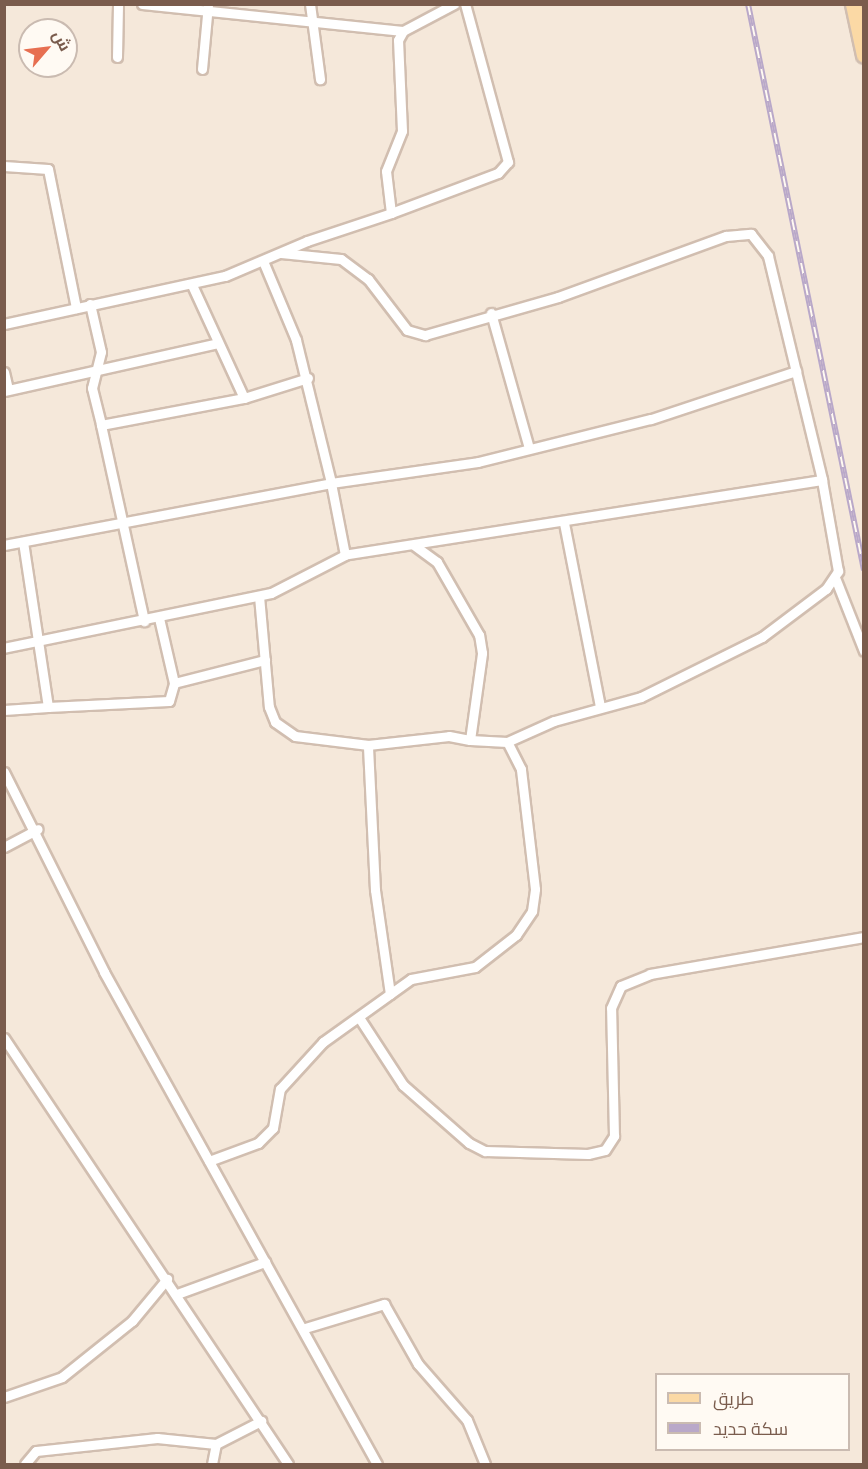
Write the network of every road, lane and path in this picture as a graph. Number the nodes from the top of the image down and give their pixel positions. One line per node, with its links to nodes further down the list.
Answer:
1 (118, 4): 11 (street)
2 (142, 4): 7 (street)
3 (310, 4): 8 (street)
4 (454, 4): 9 (street)
5 (465, 4): 15 (street)
6 (854, 4): 10 (main road)
7 (207, 8): 8 (street); 12 (street)
8 (313, 22): 9 (street); 13 (street)
9 (403, 31): 15 (street)
10 (864, 55)
11 (117, 57)
12 (202, 69)
13 (320, 79)
14 (4, 166): 20 (street)
15 (392, 213): 16 (street)
16 (281, 253): 17 (street); 21 (street)
17 (263, 261): 18 (street); 27 (street)
18 (192, 285): 19 (street); 23 (street)
19 (90, 304): 20 (street); 26 (street)
20 (76, 308): 22 (street)
21 (491, 313): 24 (street); 31 (street)
22 (4, 324)
23 (218, 343): 26 (street); 29 (street)
24 (796, 371): 31 (street); 32 (street)
25 (4, 372): 28 (street)
26 (98, 372): 28 (street); 30 (street)
27 (308, 378): 29 (street); 33 (street)
28 (6, 391)
29 (244, 398): 30 (street)
30 (101, 424): 35 (street)
31 (529, 448): 33 (street)
32 (822, 480): 34 (street); 40 (street)
33 (331, 483): 35 (street); 39 (street)
34 (564, 523): 38 (street); 50 (street)
35 (123, 526): 36 (street); 43 (street)
36 (23, 542): 37 (street); 44 (street)
37 (4, 545)
38 (414, 545): 39 (street); 52 (street)
39 (345, 555): 41 (street)
40 (836, 580): 46 (street); 50 (street)
41 (259, 596): 42 (street); 47 (street)
42 (159, 618): 43 (street); 48 (street)
43 (144, 621): 44 (street)
44 (38, 640): 45 (street); 49 (street)
45 (4, 648)
46 (864, 651)
47 (265, 660): 48 (street); 54 (street)
48 (174, 683): 49 (street)
49 (48, 707): 51 (street)
50 (600, 707): 53 (street)
51 (4, 710)
52 (470, 740): 53 (street); 54 (street)
53 (507, 742): 59 (street)
54 (368, 745): 59 (street)
55 (4, 772): 56 (street)
56 (38, 829): 57 (street); 62 (street)
57 (4, 847)
58 (864, 937): 60 (street)
59 (390, 993): 60 (street)
60 (360, 1019): 62 (street)
61 (4, 1038): 64 (street)
62 (209, 1161): 63 (street)
63 (266, 1262): 65 (street); 66 (street)
64 (167, 1279): 65 (street); 67 (street)
65 (177, 1294): 68 (street)
66 (305, 1328): 73 (street); 74 (street)
67 (4, 1397)
68 (261, 1420): 69 (street); 72 (street)
69 (216, 1444): 70 (street); 71 (street)
70 (25, 1464)
71 (212, 1464)
72 (288, 1464)
73 (377, 1464)
74 (485, 1464)

